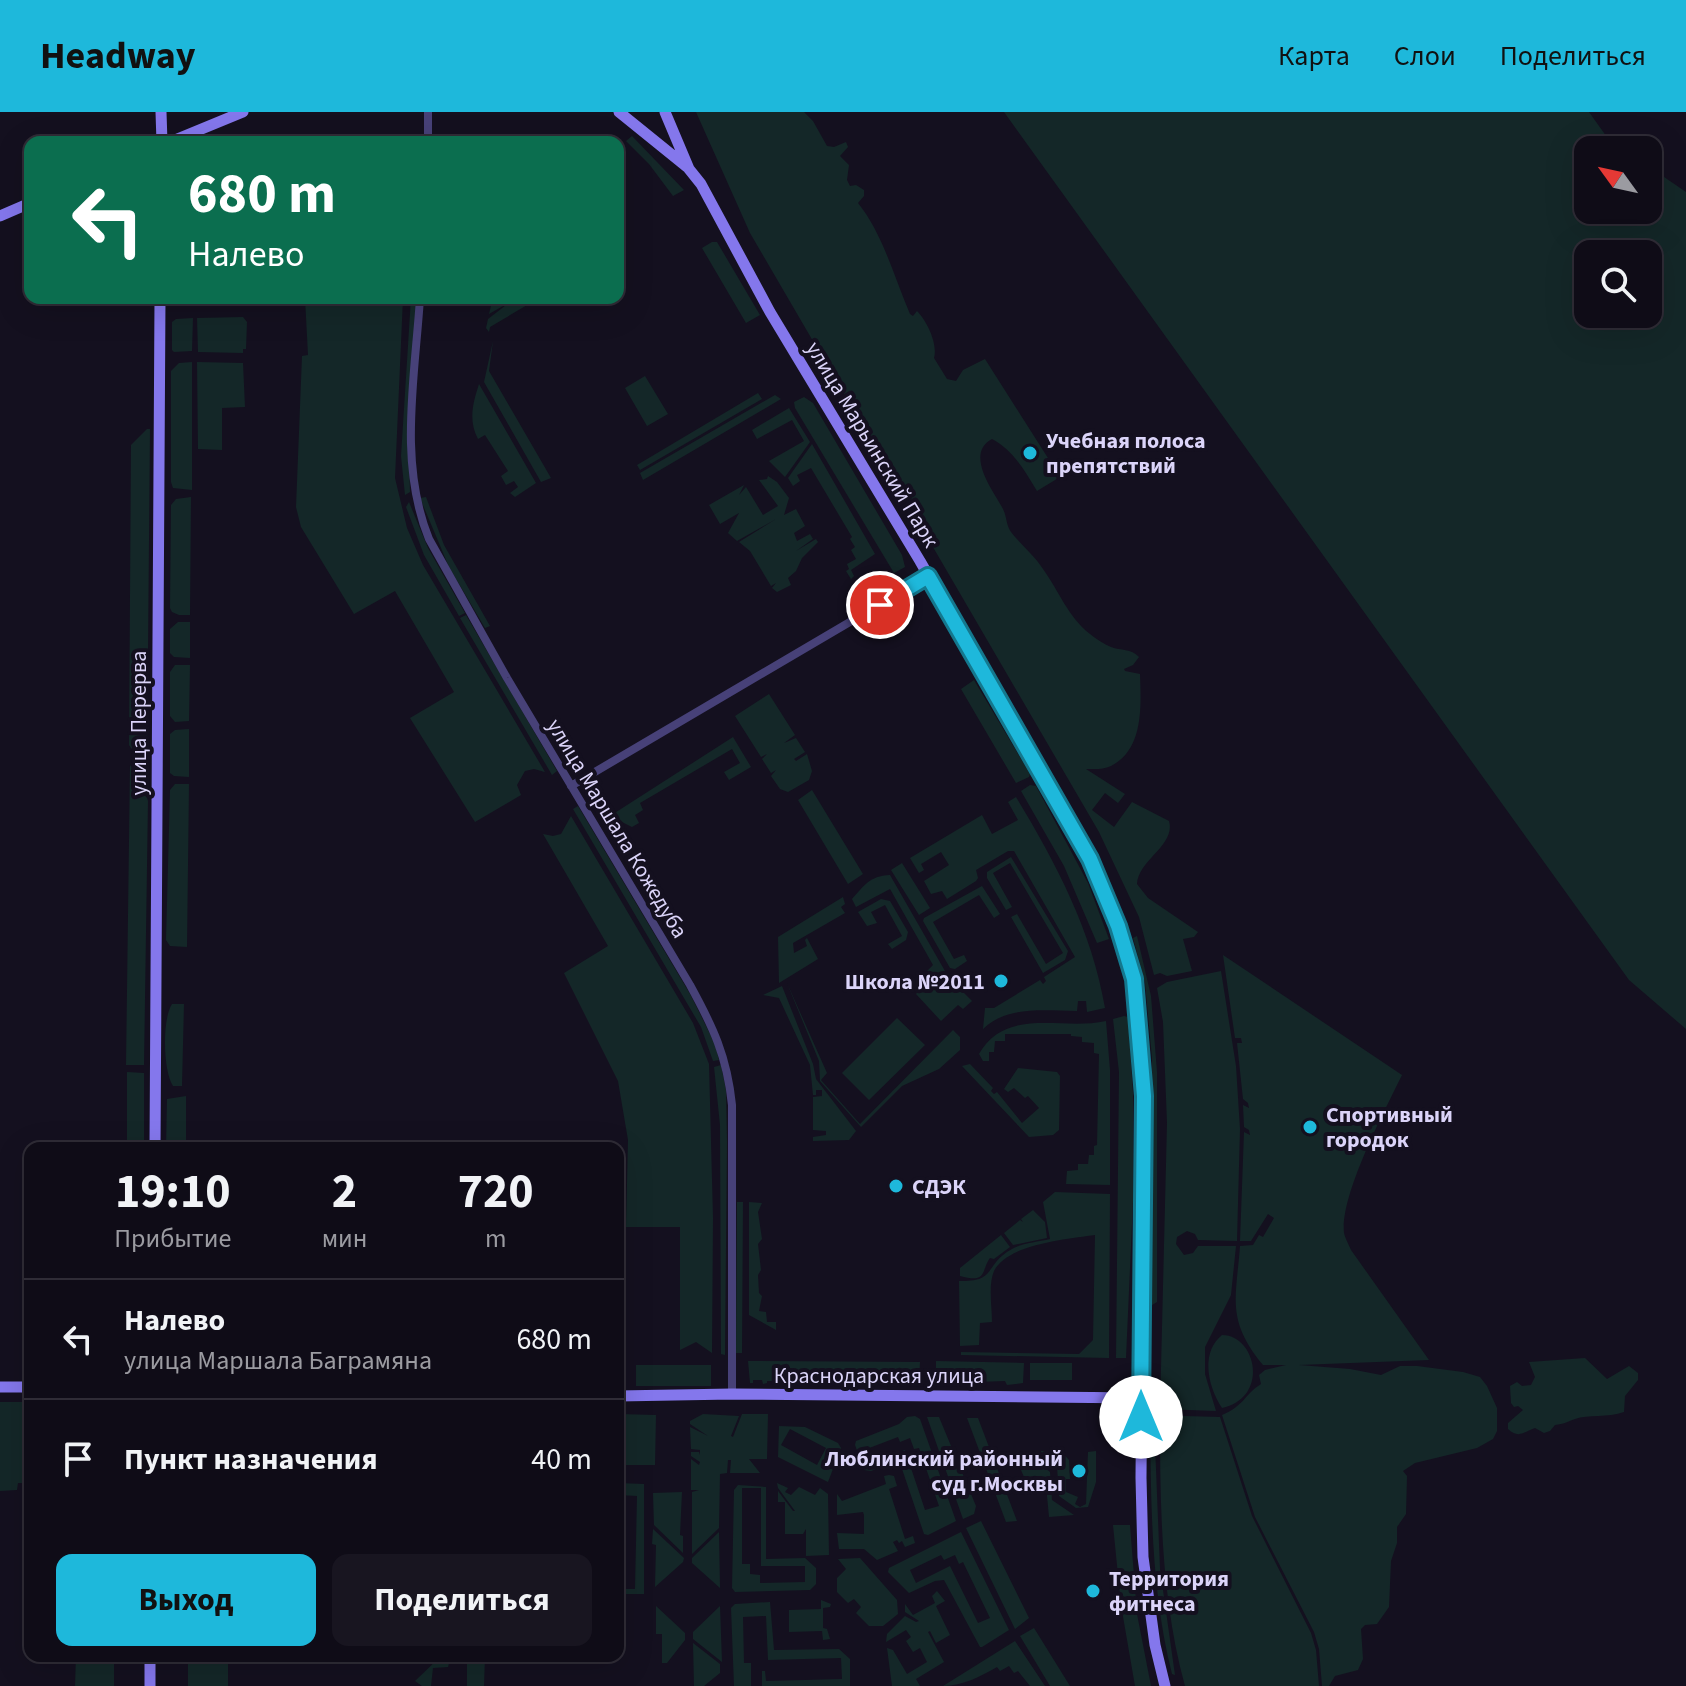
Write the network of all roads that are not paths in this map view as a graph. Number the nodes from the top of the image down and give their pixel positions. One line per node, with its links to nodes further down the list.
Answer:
1 (161, 112): 6 (main road)
2 (243, 112): 7 (main road)
3 (428, 112): 8 (street)
4 (619, 112): 9 (main road)
5 (665, 112): 9 (main road, улица Марьинский Парк)
6 (162, 136)
7 (185, 136)
8 (428, 136)
9 (689, 169): 14 (main road, улица Марьинский Парк)
10 (24, 206): 11 (main road)
11 (0, 216)
12 (160, 304): 16 (main road, улица Перерва)
13 (420, 304): 15 (street, улица Маршала Кожедуба)
14 (928, 576): 15 (street); 21 (main road, улица Марьинский Парк)
15 (571, 786): 19 (street, улица Маршала Кожедуба)
16 (155, 1142)
17 (0, 1387): 18 (main road)
18 (24, 1387)
19 (732, 1394): 20 (main road, Краснодарская улица); 21 (main road, Краснодарская улица)
20 (624, 1396)
21 (1141, 1398): 24 (main road, улица Марьинский Парк)
22 (150, 1662): 23 (main road)
23 (150, 1686)
24 (1165, 1686)

